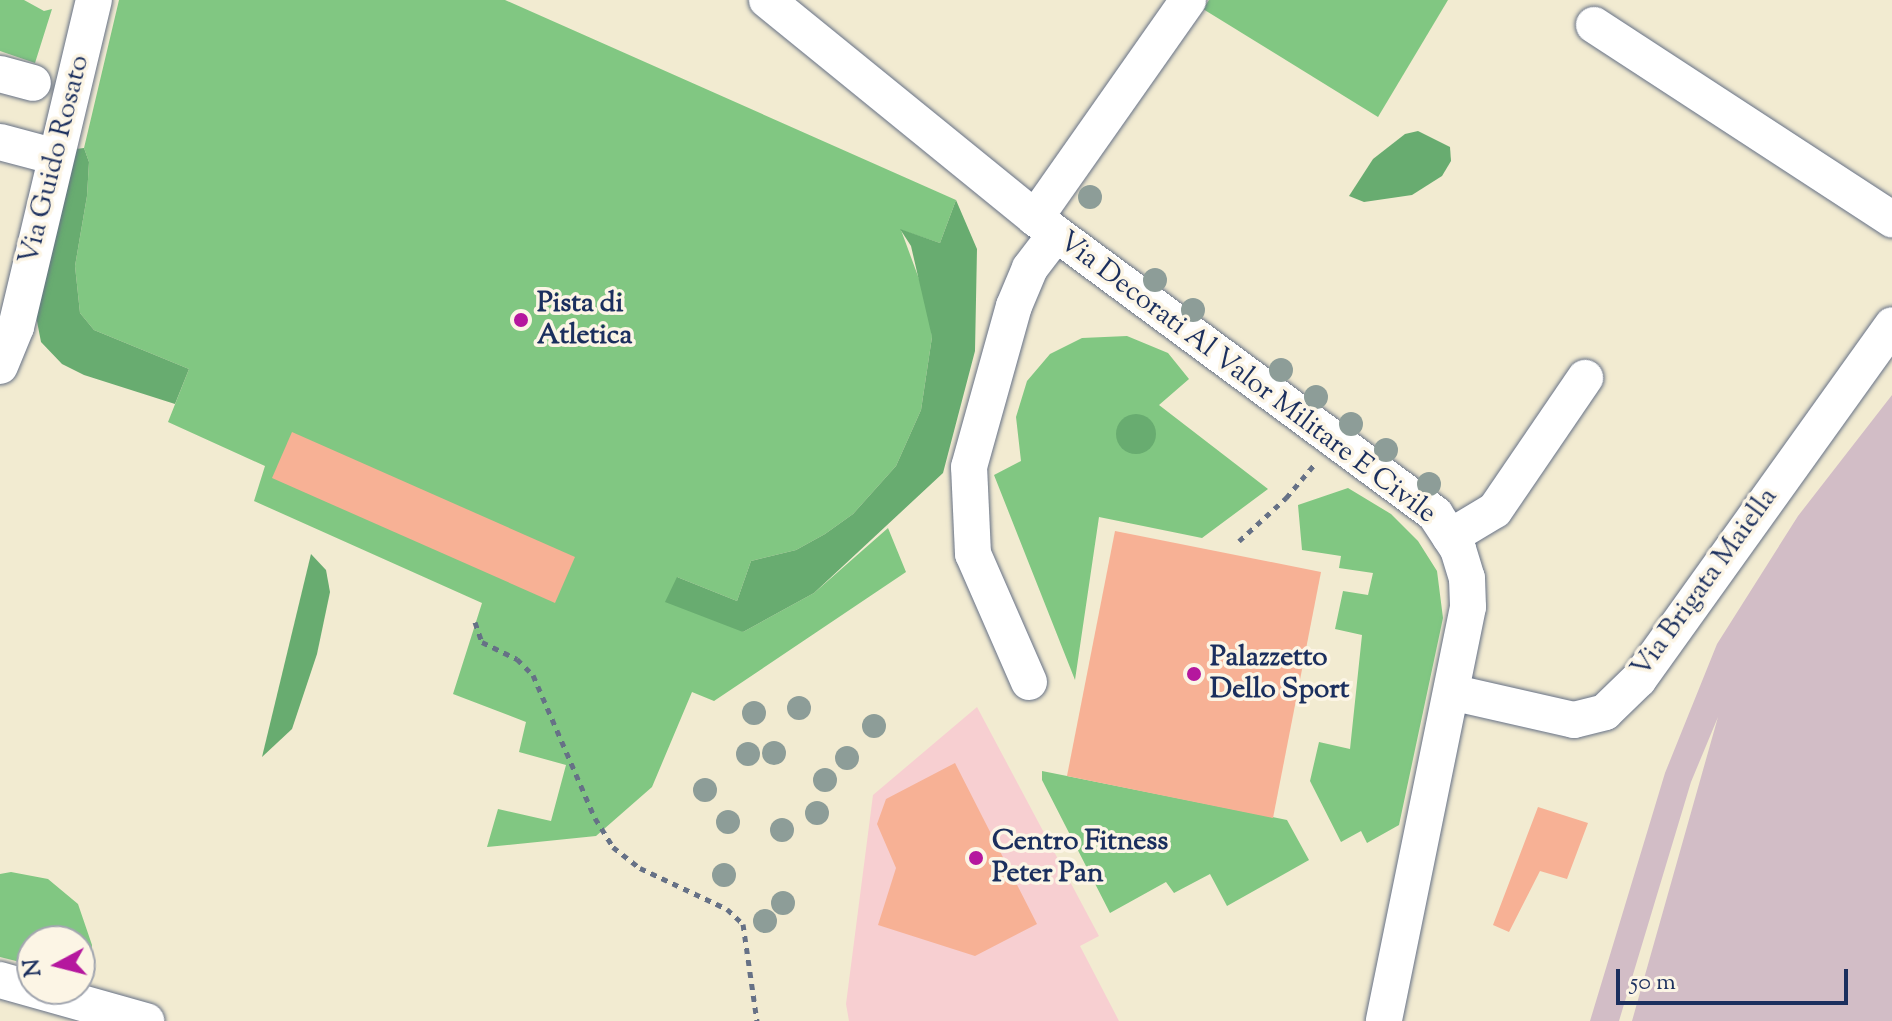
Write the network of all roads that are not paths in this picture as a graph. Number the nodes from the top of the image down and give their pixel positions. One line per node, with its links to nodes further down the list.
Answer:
1 (94, 0): 6 (street, Via Guido Rosato)
2 (767, 0): 8 (street, Via Decorati Al Valor Militare E Civile)
3 (1188, 0): 8 (street)
4 (1594, 25): 7 (street)
5 (0, 142): 6 (street)
6 (53, 156): 10 (street, Via Guido Rosato)
7 (1892, 219)
8 (1045, 226): 12 (street, Via Decorati Al Valor Militare E Civile); 13 (street)
9 (1892, 325): 14 (street, Via Brigata Maiella)
10 (0, 366)
11 (1585, 378): 12 (street)
12 (1450, 537): 14 (street, Via Decorati Al Valor Militare E Civile)
13 (1029, 682)
14 (1455, 693): 17 (street, Via Decorati Al Valor Militare E Civile)
15 (0, 980): 16 (street)
16 (146, 1021)
17 (1384, 1021)

